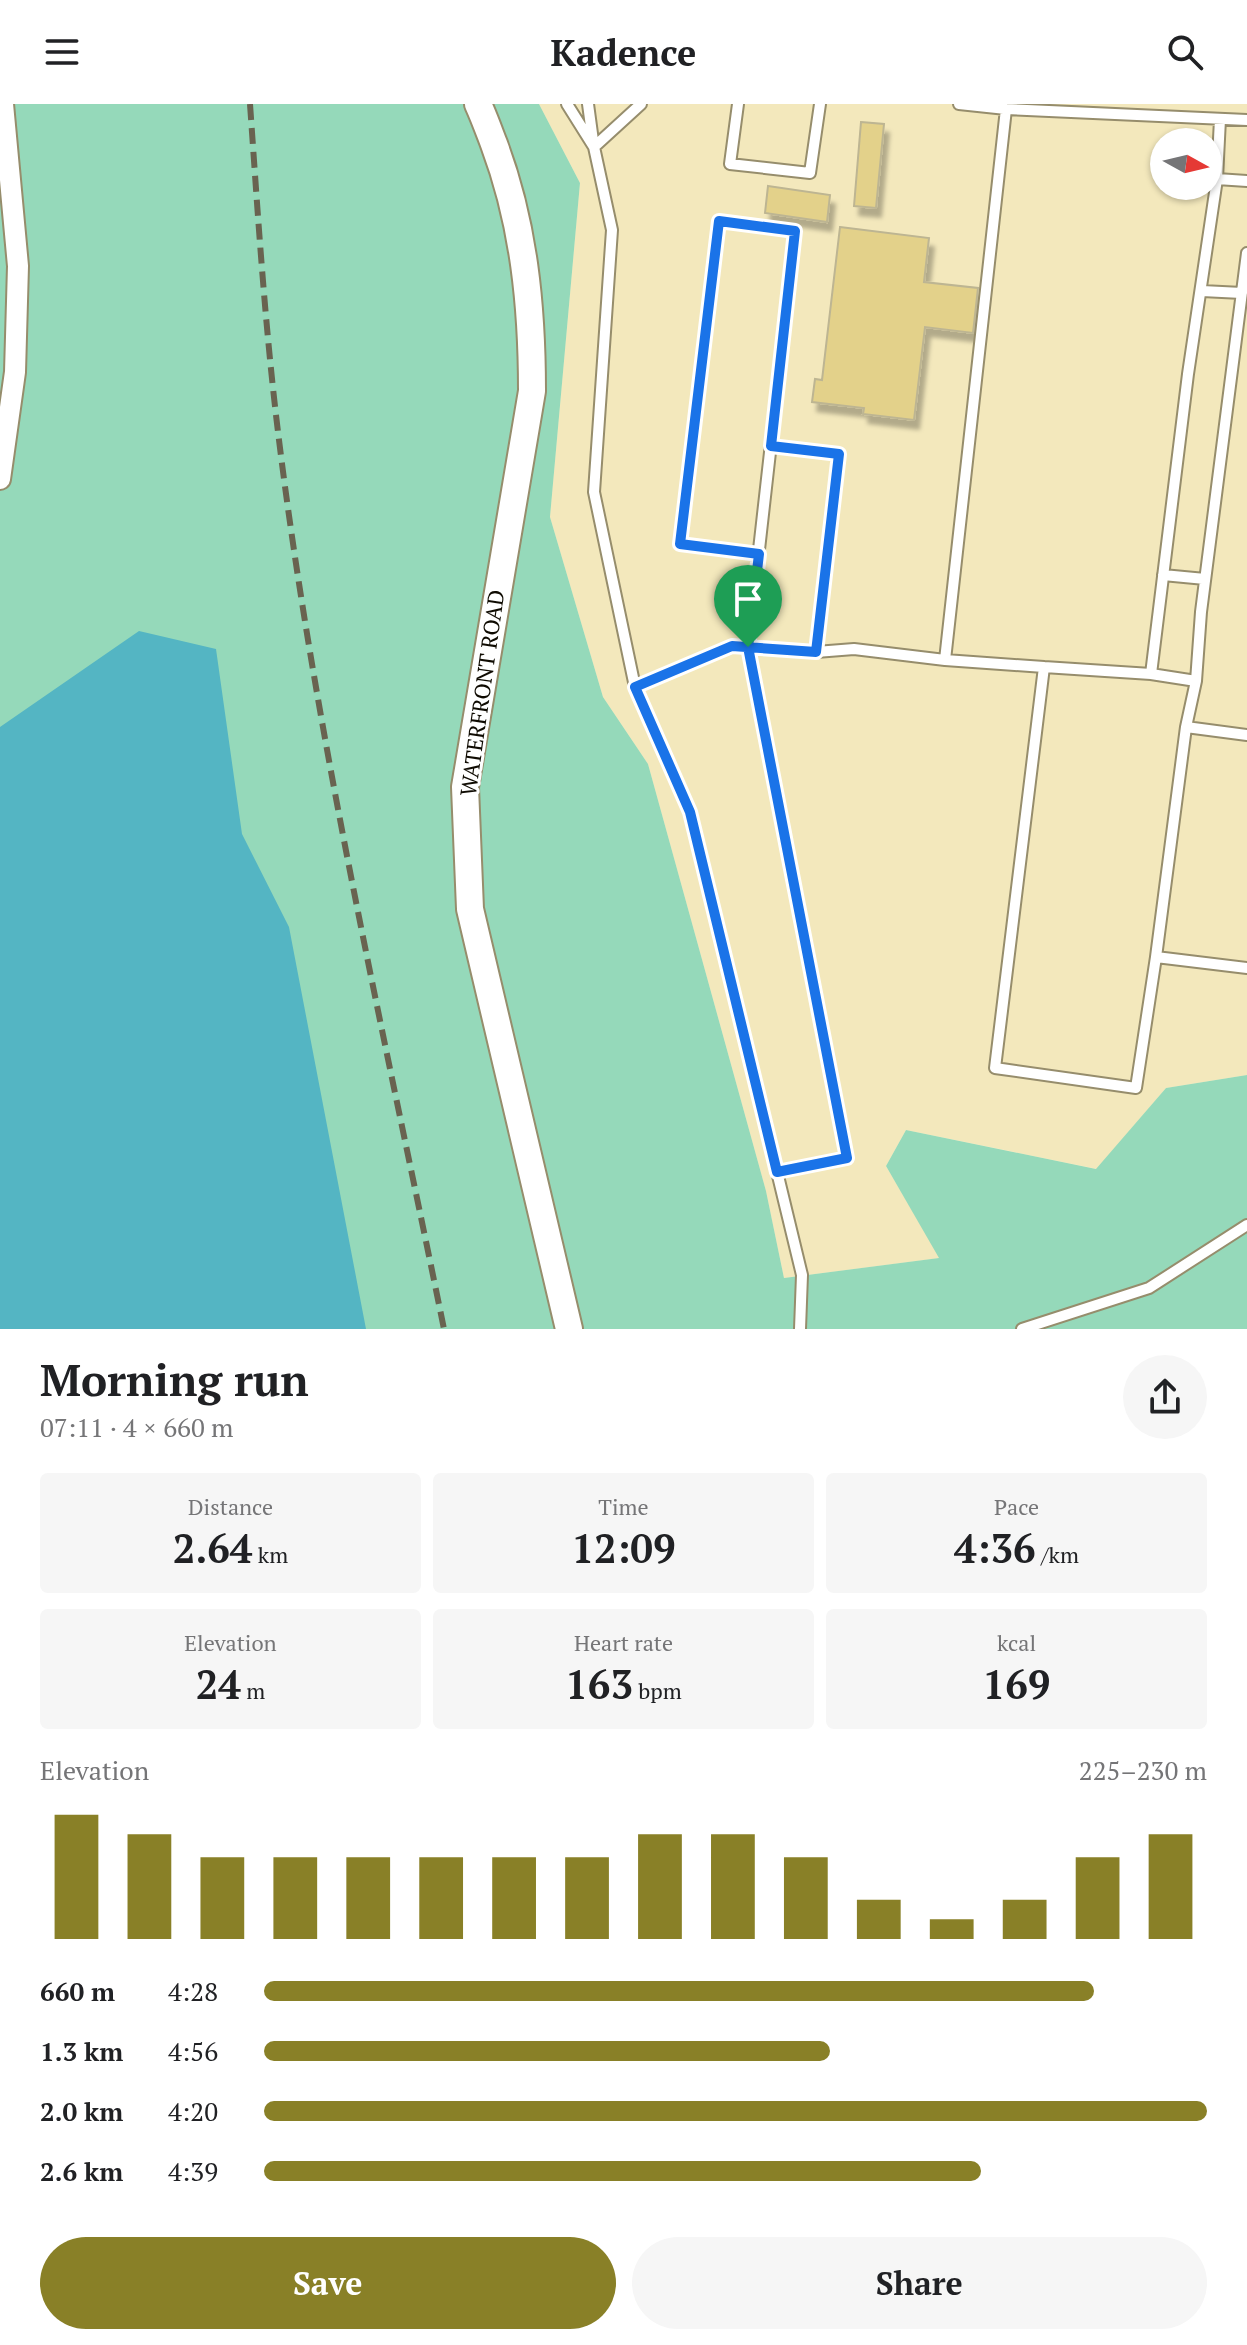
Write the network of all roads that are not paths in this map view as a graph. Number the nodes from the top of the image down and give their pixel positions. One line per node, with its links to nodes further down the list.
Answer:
1 (3, 104): 21 (street)
2 (478, 104): 38 (street, WATERFRONT ROAD)
3 (567, 104): 13 (lane)
4 (588, 104): 13 (lane)
5 (641, 104): 13 (lane)
6 (738, 104): 7 (lane)
7 (820, 104)
8 (959, 104): 9 (lane)
9 (1006, 109): 10 (lane); 27 (lane)
10 (1220, 119): 11 (lane); 12 (lane)
11 (1247, 120)
12 (1220, 128)
13 (594, 147): 31 (lane)
14 (1222, 179): 15 (lane)
15 (1247, 181)
16 (1214, 200): 18 (lane)
17 (1247, 253): 19 (lane)
18 (1202, 291): 19 (lane); 23 (lane)
19 (1242, 293): 24 (lane)
20 (771, 446): 22 (lane); 22 (lane); 26 (lane)
21 (0, 479)
22 (759, 554): 25 (lane)
23 (1163, 575): 24 (lane); 29 (lane)
24 (1205, 579): 30 (lane)
25 (748, 647): 26 (lane); 31 (lane); 36 (lane)
26 (816, 652): 27 (lane)
27 (945, 660): 28 (lane)
28 (1044, 667): 29 (lane); 34 (lane)
29 (1151, 674): 30 (lane)
30 (1196, 681): 32 (lane)
31 (635, 687): 36 (lane)
32 (1186, 727): 33 (lane); 34 (lane)
33 (1247, 735)
34 (1156, 957): 35 (lane)
35 (1247, 968)
36 (777, 1172): 39 (lane)
37 (1247, 1225): 40 (lane)
38 (569, 1329)
39 (800, 1329)
40 (1022, 1329)

